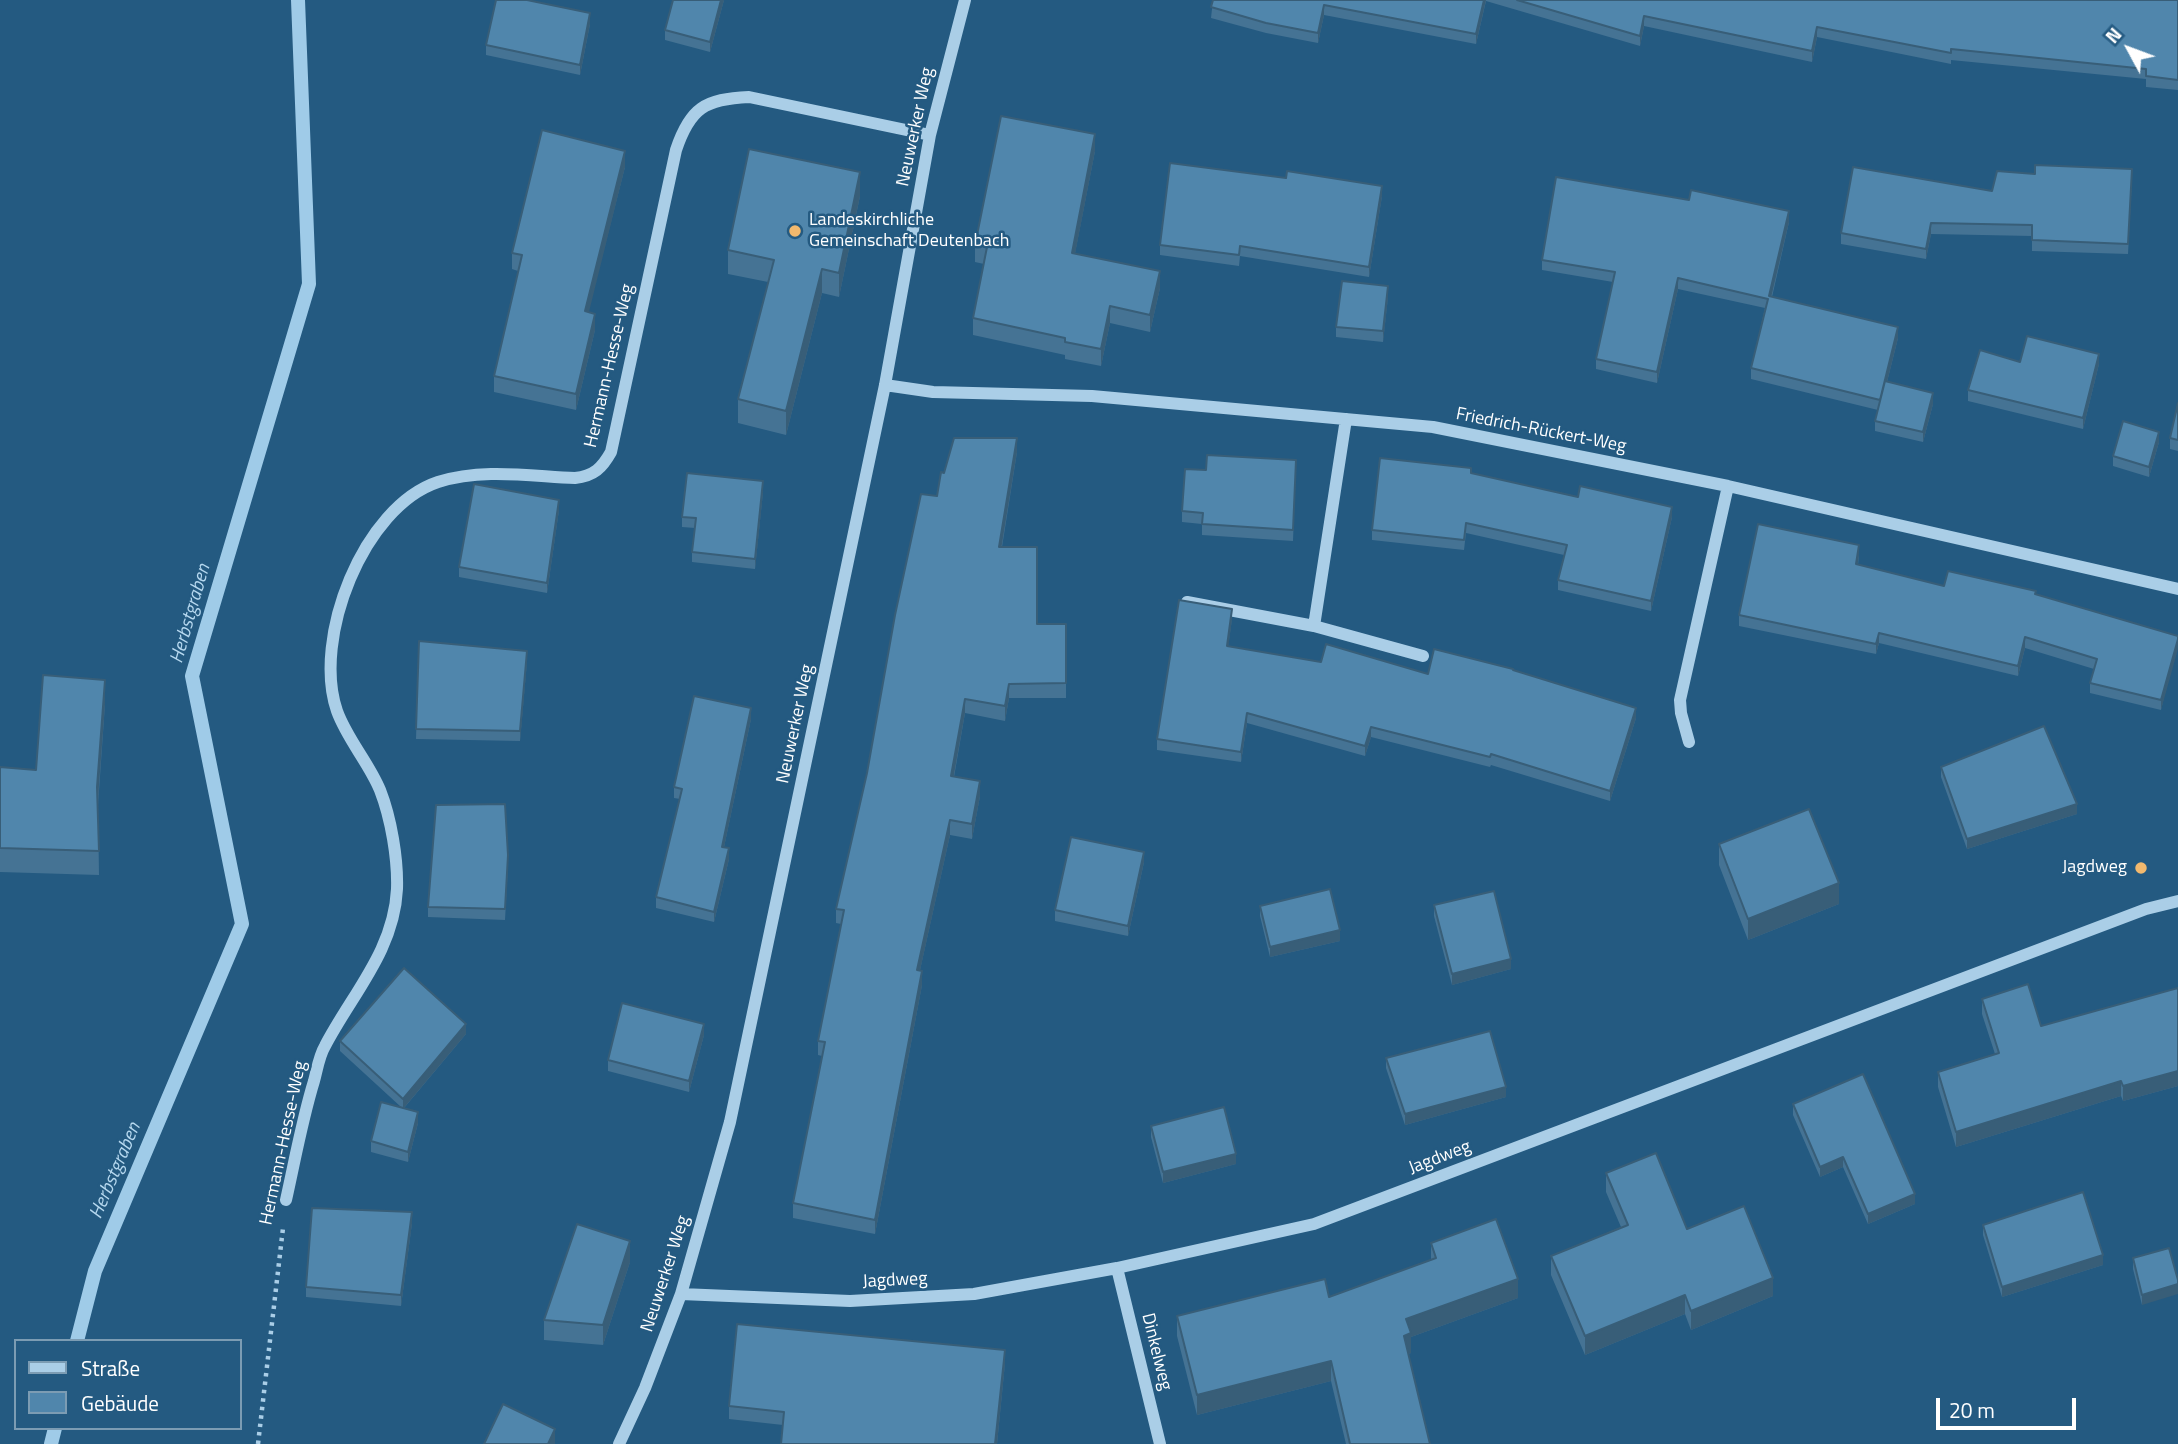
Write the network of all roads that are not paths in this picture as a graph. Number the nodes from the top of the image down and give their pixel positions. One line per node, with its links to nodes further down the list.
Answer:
1 (965, 0): 2 (street, Neuwerker Weg)
2 (930, 135): 3 (street, Neuwerker Weg); 12 (street, Hermann-Hesse-Weg)
3 (885, 385): 4 (street, Friedrich-Rückert-Weg); 14 (street, Neuwerker Weg)
4 (1346, 419): 5 (street, Friedrich-Rückert-Weg); 8 (street)
5 (1728, 486): 6 (street, Friedrich-Rückert-Weg); 10 (street)
6 (2178, 589)
7 (1188, 602): 8 (street)
8 (1314, 626): 9 (street)
9 (1423, 656)
10 (1689, 742)
11 (2178, 901): 13 (street, Jagdweg)
12 (286, 1200)
13 (1117, 1268): 14 (street, Jagdweg); 16 (street, Dinkelweg)
14 (681, 1294): 15 (street, Neuwerker Weg)
15 (619, 1444)
16 (1160, 1444)

